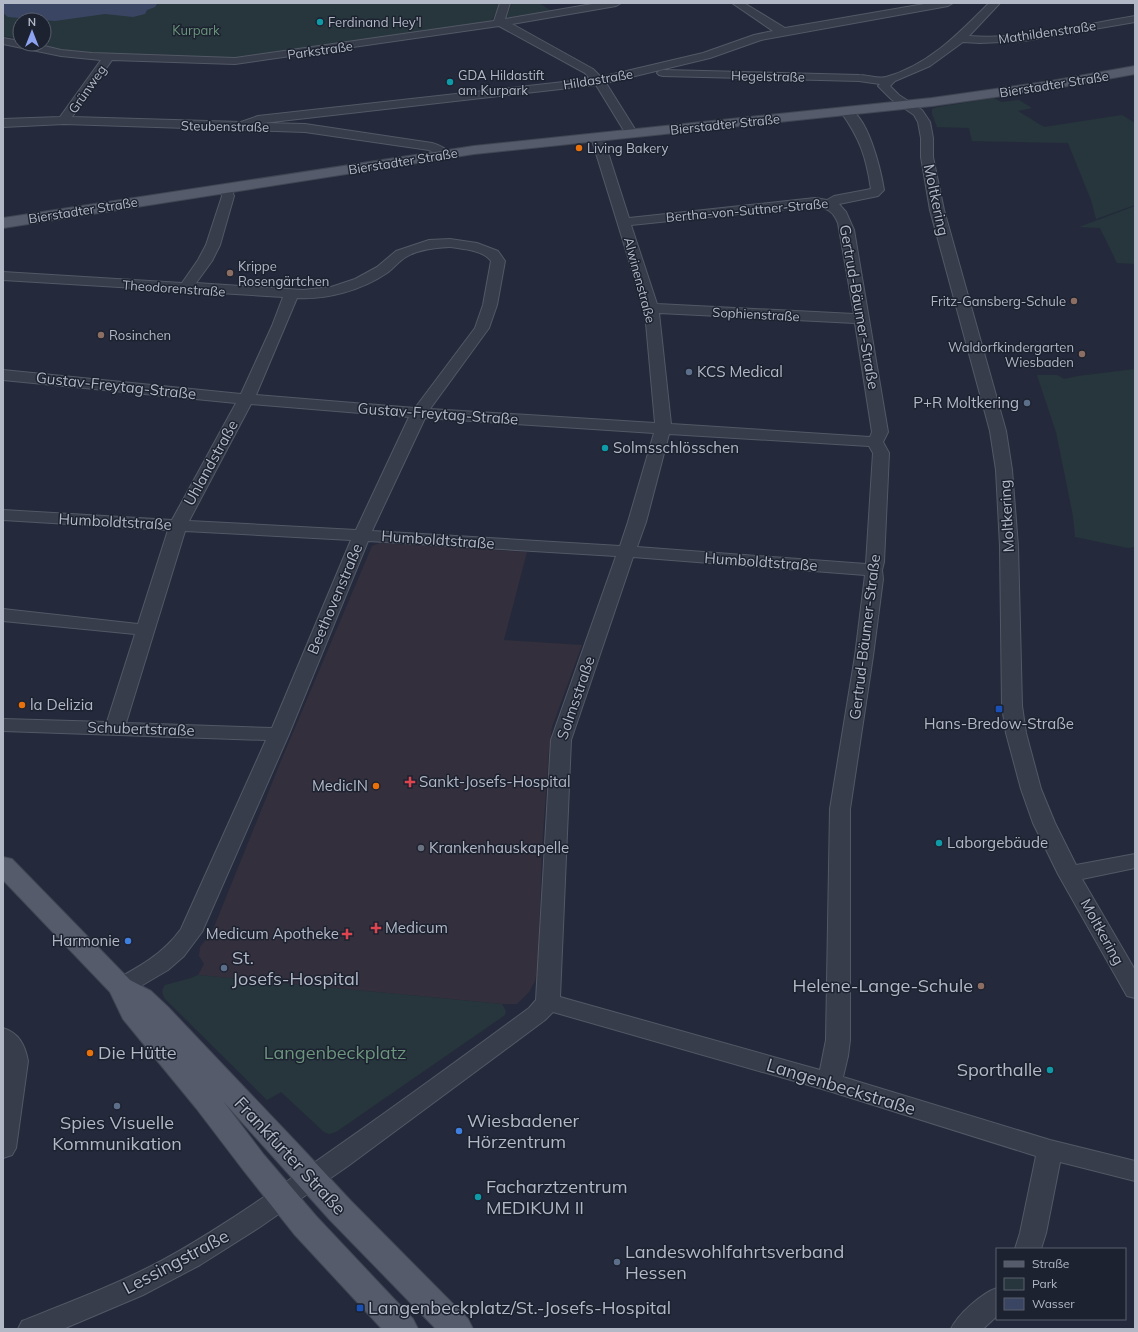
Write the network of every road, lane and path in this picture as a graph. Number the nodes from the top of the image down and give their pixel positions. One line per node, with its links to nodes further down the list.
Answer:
1 (505, 3): 7 (street)
2 (616, 3): 7 (street, Parkstraße)
3 (737, 3): 8 (street)
4 (948, 3): 8 (street, Hildastraße)
5 (995, 3): 9 (street)
6 (1135, 19): 9 (street, Mathildenstraße)
7 (501, 23): 11 (street, Parkstraße); 14 (street)
8 (783, 32): 13 (street, Hildastraße)
9 (959, 38): 15 (street)
10 (52, 51): 11 (street, Parkstraße)
11 (109, 57): 19 (street, Grünweg)
12 (1135, 70): 16 (main road, Bierstadter Straße)
13 (648, 71): 14 (street, Hildastraße); 15 (street, Hegelstraße)
14 (599, 81): 21 (street, Hildastraße); 22 (street)
15 (887, 81): 16 (street)
16 (904, 103): 17 (main road, Bierstadter Straße); 18 (main road, Bierstadter Straße); 52 (street, Moltkering)
17 (847, 112): 18 (main road, Bierstadter Straße); 26 (street, Bertha-von-Suttner-Straße)
18 (806, 115): 22 (main road, Bierstadter Straße)
19 (64, 120): 20 (street, Steubenstraße); 21 (street, Steubenstraße)
20 (3, 123)
21 (243, 127): 24 (street, Steubenstraße)
22 (632, 134): 23 (main road, Bierstadter Straße)
23 (597, 137): 24 (main road, Bierstadter Straße); 27 (street, Alwinenstraße)
24 (444, 154): 25 (main road, Bierstadter Straße)
25 (225, 188): 28 (main road, Bierstadter Straße); 31 (street)
26 (829, 204): 27 (street, Bertha-von-Suttner-Straße); 34 (street, Gertrud-Bäumer-Straße)
27 (624, 222): 33 (street, Alwinenstraße)
28 (3, 223)
29 (429, 244): 32 (street, Theodorenstraße); 37 (street, Beethovenstraße)
30 (3, 276): 31 (street, Theodorenstraße)
31 (186, 288): 32 (street, Theodorenstraße)
32 (291, 295): 36 (street, Uhlandstraße)
33 (651, 308): 34 (street, Sophienstraße); 38 (street, Alwinenstraße)
34 (861, 318): 39 (street, Gertrud-Bäumer-Straße)
35 (3, 375): 36 (street, Gustav-Freytag-Straße)
36 (246, 399): 37 (street, Gustav-Freytag-Straße); 41 (street, Uhlandstraße)
37 (419, 413): 38 (street, Gustav-Freytag-Straße); 42 (street, Beethovenstraße)
38 (663, 428): 39 (street, Gustav-Freytag-Straße); 43 (street, Solmsstraße)
39 (875, 442): 44 (street, Gertrud-Bäumer-Straße)
40 (3, 515): 41 (street, Humboldtstraße)
41 (178, 525): 42 (street, Humboldtstraße); 46 (street, Uhlandstraße)
42 (362, 535): 43 (street, Humboldtstraße); 49 (street, Beethovenstraße)
43 (627, 552): 44 (street, Humboldtstraße); 56 (street, Solmsstraße)
44 (873, 570): 58 (street, Gertrud-Bäumer-Straße)
45 (3, 614): 46 (street)
46 (146, 630): 48 (street, Uhlandstraße)
47 (3, 725): 48 (street, Schubertstraße)
48 (115, 728): 49 (street, Schubertstraße)
49 (279, 734): 54 (street, Beethovenstraße)
50 (1135, 861): 52 (street)
51 (3, 865): 54 (main road, Frankfurter Straße)
52 (1069, 874): 53 (street, Moltkering); 55 (street, Moltkering)
53 (1135, 966)
54 (121, 987): 62 (main road, Frankfurter Straße); 63 (main road, Frankfurter Straße)
55 (1135, 990)
56 (548, 1002): 58 (street, Langenbeckstraße); 62 (street)
57 (6, 1039): 59 (street)
58 (829, 1082): 60 (street, Langenbeckstraße)
59 (3, 1148)
60 (1050, 1150): 61 (street, Langenbeckstraße); 64 (street)
61 (1135, 1171)
62 (311, 1178): 63 (street, Lessingstraße); 68 (main road, Frankfurter Straße)
63 (283, 1198): 66 (street, Lessingstraße); 67 (main road, Frankfurter Straße)
64 (1028, 1248)
65 (996, 1300): 69 (street)
66 (32, 1329)
67 (402, 1329)
68 (457, 1329)
69 (965, 1329)

